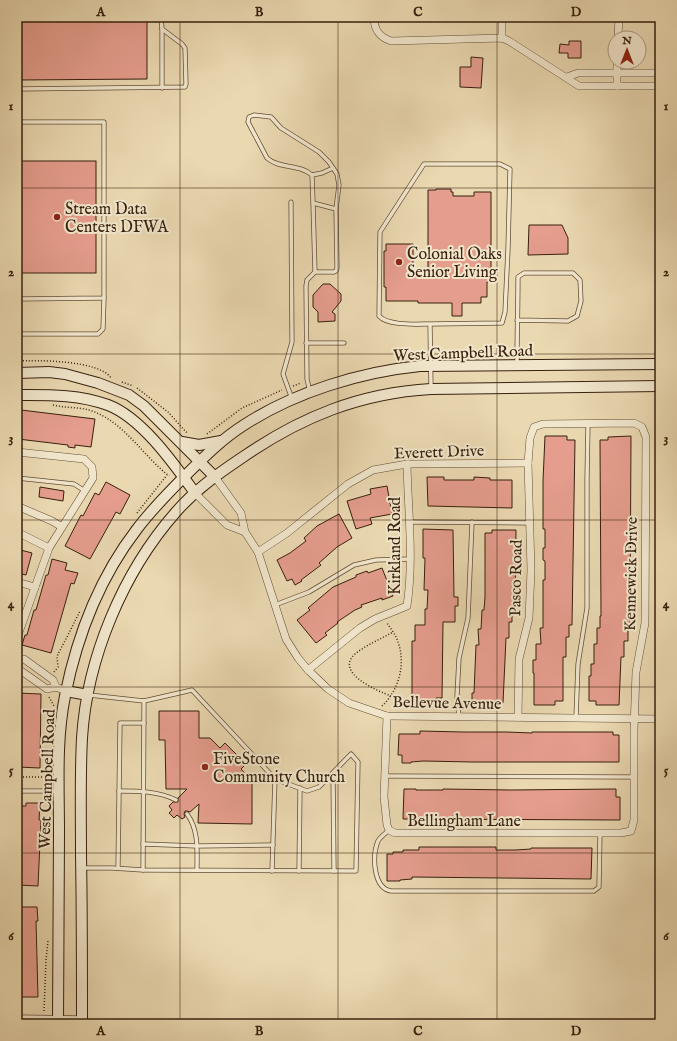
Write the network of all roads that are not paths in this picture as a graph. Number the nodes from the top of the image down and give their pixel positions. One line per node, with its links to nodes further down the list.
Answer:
1 (161, 17): 5 (lane)
2 (374, 17): 7 (street)
3 (502, 17): 7 (street)
4 (619, 17): 6 (street)
5 (162, 30): 13 (lane); 13 (lane)
6 (618, 30)
7 (502, 38): 10 (street)
8 (617, 73): 9 (street); 10 (street); 11 (street)
9 (660, 73)
10 (567, 77): 11 (street)
11 (617, 86): 12 (street)
12 (660, 86)
13 (162, 88): 14 (lane)
14 (17, 89)
15 (17, 122): 22 (lane)
16 (333, 168): 17 (lane); 17 (lane); 20 (lane)
17 (312, 175): 19 (lane)
18 (292, 202): 37 (lane)
19 (313, 203): 20 (lane); 21 (lane)
20 (336, 209): 21 (lane)
21 (316, 272): 27 (lane)
22 (104, 298): 23 (lane); 26 (lane)
23 (17, 299)
24 (518, 320): 24 (lane); 29 (lane)
25 (430, 324): 25 (lane); 31 (lane)
26 (17, 334)
27 (306, 343): 28 (lane); 35 (lane)
28 (344, 343)
29 (517, 364): 30 (main road, West Campbell Road); 31 (main road, West Campbell Road)
30 (660, 364)
31 (432, 366): 34 (lane); 35 (main road, West Campbell Road)
32 (17, 373): 41 (main road)
33 (660, 386): 34 (main road)
34 (432, 389): 47 (main road)
35 (310, 393): 37 (main road, West Campbell Road)
36 (17, 395): 46 (main road)
37 (293, 400): 40 (main road, West Campbell Road)
38 (588, 423): 39 (street, Kennewick Drive); 78 (lane); 79 (street, Kennewick Drive)
39 (534, 427): 44 (street, Pasco Road)
40 (221, 441): 41 (main road); 43 (main road, West Campbell Road)
41 (182, 442): 43 (main road)
42 (17, 452): 49 (street)
43 (200, 461): 46 (main road, West Campbell Road); 47 (main road)
44 (528, 463): 45 (street, Everett Drive); 54 (street, Pasco Road)
45 (407, 464): 52 (street, Kirkland Road); 59 (street, Everett Drive)
46 (184, 477): 50 (main road); 72 (main road, West Campbell Road)
47 (215, 477): 50 (main road); 57 (street, Bellevue Avenue)
48 (17, 478): 49 (lane)
49 (85, 491): 55 (street)
50 (195, 493): 57 (street); 73 (main road)
51 (17, 506): 55 (street)
52 (409, 522): 53 (lane); 60 (street, Kirkland Road)
53 (472, 522): 54 (lane); 76 (lane)
54 (530, 522): 77 (street, Pasco Road)
55 (62, 527): 58 (street)
56 (17, 532): 58 (street)
57 (245, 532): 59 (street, Bellevue Avenue)
58 (49, 548): 62 (street)
59 (258, 552): 63 (street, Bellevue Avenue)
60 (410, 559): 63 (lane); 68 (street, Kirkland Road)
61 (17, 582): 62 (street)
62 (35, 587): 64 (street)
63 (275, 605): 68 (street, Bellevue Avenue)
64 (19, 626): 65 (street)
65 (17, 638)
66 (17, 658): 69 (street)
67 (17, 668): 70 (street)
68 (308, 670): 75 (street, Bellevue Avenue)
69 (43, 673): 70 (street); 71 (street)
70 (37, 682): 71 (street)
71 (56, 687): 72 (street)
72 (66, 690): 73 (main road); 87 (main road, West Campbell Road)
73 (88, 695): 74 (lane); 99 (main road)
74 (144, 701): 81 (lane); 85 (lane)
75 (387, 716): 76 (street, Bellevue Avenue); 83 (street, Bellingham Lane)
76 (459, 717): 77 (street, Bellevue Avenue)
77 (518, 717): 78 (street, Bellevue Avenue)
78 (576, 718): 79 (street, Bellevue Avenue)
79 (634, 719): 80 (street, Bellevue Avenue); 84 (street, Kennewick Drive)
80 (660, 719)
81 (144, 723): 89 (lane); 90 (lane)
82 (333, 773): 86 (lane); 105 (lane); 105 (lane)
83 (384, 776): 84 (lane); 93 (street, Bellingham Lane)
84 (634, 777): 94 (street, Kennewick Drive)
85 (275, 779): 86 (lane); 97 (lane)
86 (300, 788): 104 (lane)
87 (59, 790): 88 (lane); 107 (main road, West Campbell Road)
88 (17, 791)
89 (119, 791): 90 (lane); 100 (lane)
90 (144, 792): 91 (lane); 96 (lane)
91 (176, 800)
92 (188, 814): 98 (lane)
93 (390, 830): 95 (street, Bellingham Lane); 95 (lane)
94 (631, 831): 95 (street, Bellingham Lane)
95 (600, 833)
96 (143, 844): 98 (lane); 102 (lane)
97 (273, 845): 98 (lane); 103 (lane)
98 (197, 846): 101 (lane)
99 (81, 868): 100 (lane); 108 (main road)
100 (118, 868): 102 (lane)
101 (197, 869): 102 (lane); 103 (lane)
102 (143, 870)
103 (272, 871): 104 (lane)
104 (299, 871): 105 (lane)
105 (334, 871)
106 (17, 1017): 107 (lane)
107 (58, 1021): 108 (lane)
108 (82, 1021)

